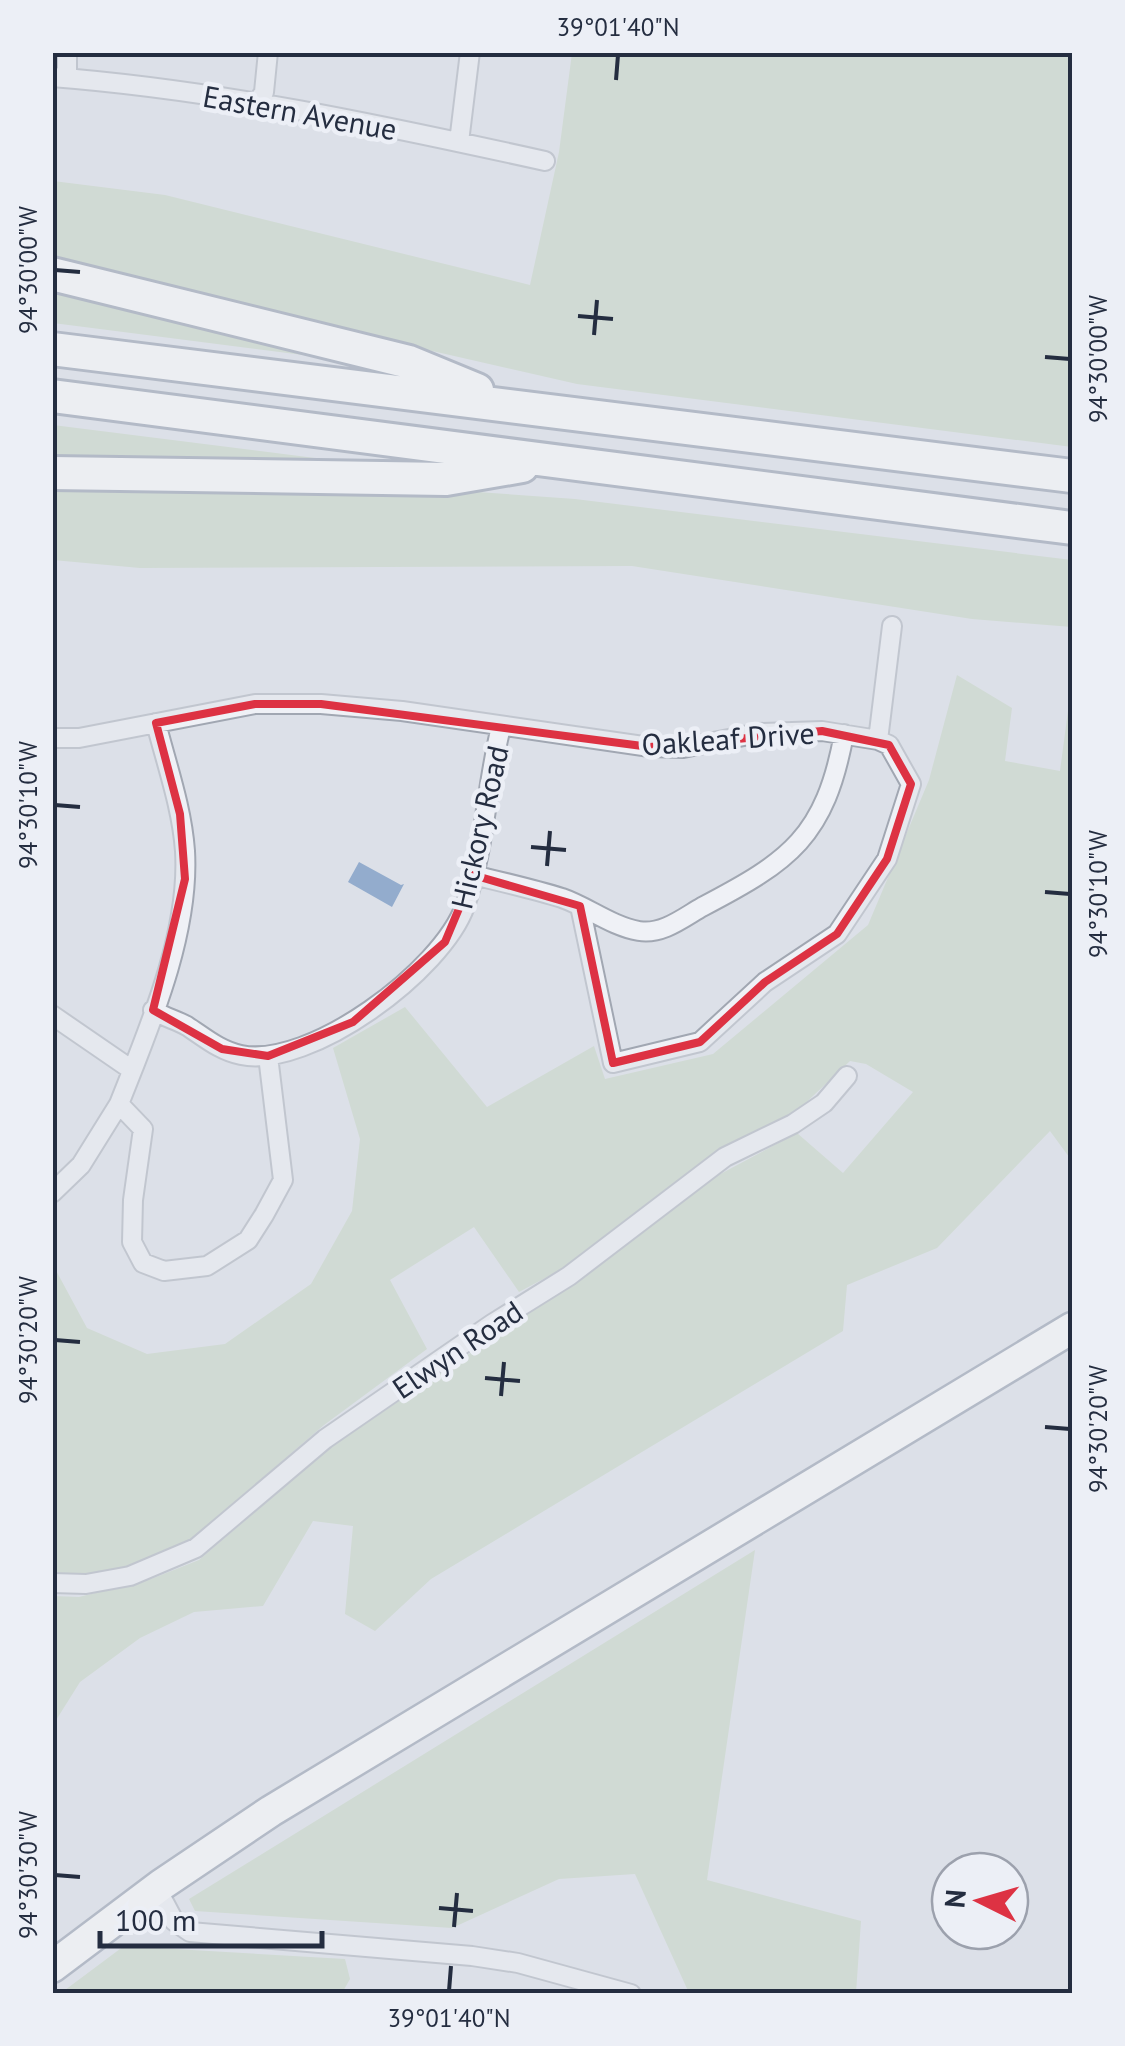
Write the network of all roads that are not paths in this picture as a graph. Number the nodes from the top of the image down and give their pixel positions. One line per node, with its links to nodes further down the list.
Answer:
1 (67, 52): 4 (street)
2 (268, 52): 5 (street)
3 (470, 52): 6 (street)
4 (60, 77): 5 (street, Eastern Avenue)
5 (258, 102): 6 (street, Eastern Avenue)
6 (458, 142): 7 (street, Eastern Avenue)
7 (545, 161)
8 (52, 274): 11 (highway)
9 (52, 349): 11 (highway)
10 (52, 396): 12 (highway)
11 (518, 407): 14 (highway)
12 (552, 460): 13 (highway); 15 (highway)
13 (52, 472)
14 (1072, 476)
15 (1072, 528)
16 (892, 626): 21 (street)
17 (156, 724): 18 (street, Oakleaf Drive); 20 (street, Oakleaf Drive); 24 (street)
18 (501, 727): 19 (street, Oakleaf Drive); 22 (street, Hickory Road)
19 (844, 734): 21 (street, Oakleaf Drive); 23 (street)
20 (52, 738)
21 (878, 740): 23 (street)
22 (473, 874): 23 (street); 26 (street, Hickory Road)
23 (580, 906)
24 (153, 1010): 26 (street, Hickory Road); 27 (street)
25 (52, 1015): 27 (street)
26 (268, 1056): 29 (street)
27 (132, 1070): 29 (street)
28 (848, 1076): 32 (street, Elwyn Road)
29 (119, 1104): 30 (street)
30 (52, 1193)
31 (1072, 1328): 33 (highway)
32 (52, 1583)
33 (156, 1889): 34 (highway); 35 (street)
34 (52, 1966)
35 (631, 1994)

